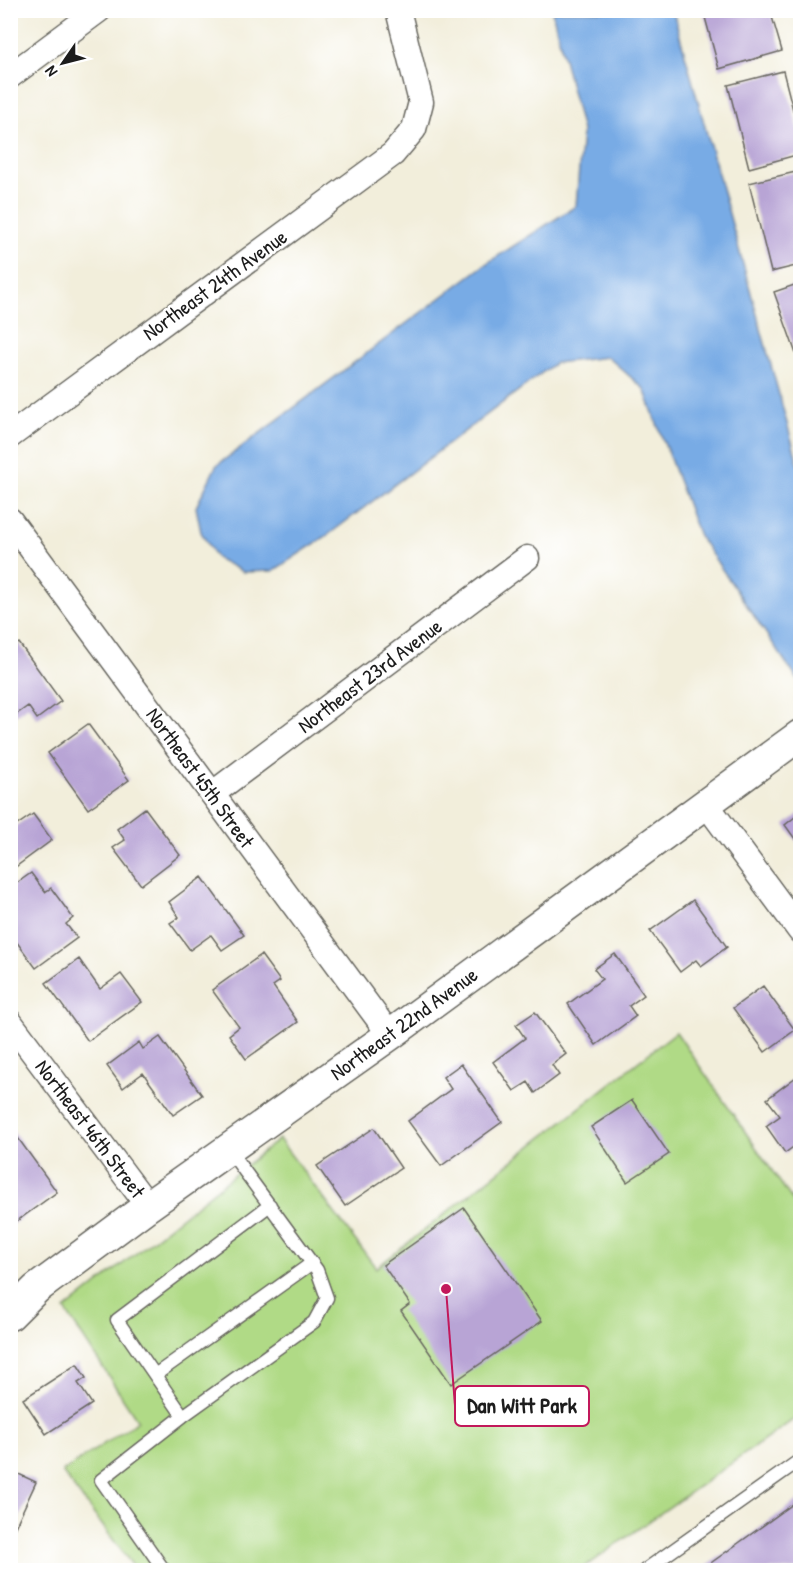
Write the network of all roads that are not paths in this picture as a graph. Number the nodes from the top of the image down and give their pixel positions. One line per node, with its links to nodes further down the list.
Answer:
1 (99, 10): 3 (street)
2 (398, 10): 4 (street, Northeast 24th Avenue)
3 (10, 76)
4 (10, 436)
5 (10, 520): 8 (street, Northeast 45th Street)
6 (527, 558): 8 (street, Northeast 23rd Avenue)
7 (800, 735): 9 (street, Northeast 22nd Avenue)
8 (212, 794): 12 (street, Northeast 45th Street)
9 (707, 805): 10 (street); 12 (street, Northeast 22nd Avenue)
10 (801, 932)
11 (10, 1023): 15 (street, Northeast 46th Street)
12 (390, 1035): 13 (street, Northeast 22nd Avenue)
13 (229, 1149): 14 (lane); 15 (street, Northeast 22nd Avenue)
14 (270, 1205): 16 (lane); 18 (lane)
15 (148, 1206): 17 (street, Northeast 22nd Avenue)
16 (312, 1263): 18 (lane); 19 (lane)
17 (10, 1315)
18 (155, 1375): 19 (lane)
19 (183, 1416): 21 (lane)
20 (801, 1461): 22 (lane)
21 (164, 1570)
22 (645, 1570)

